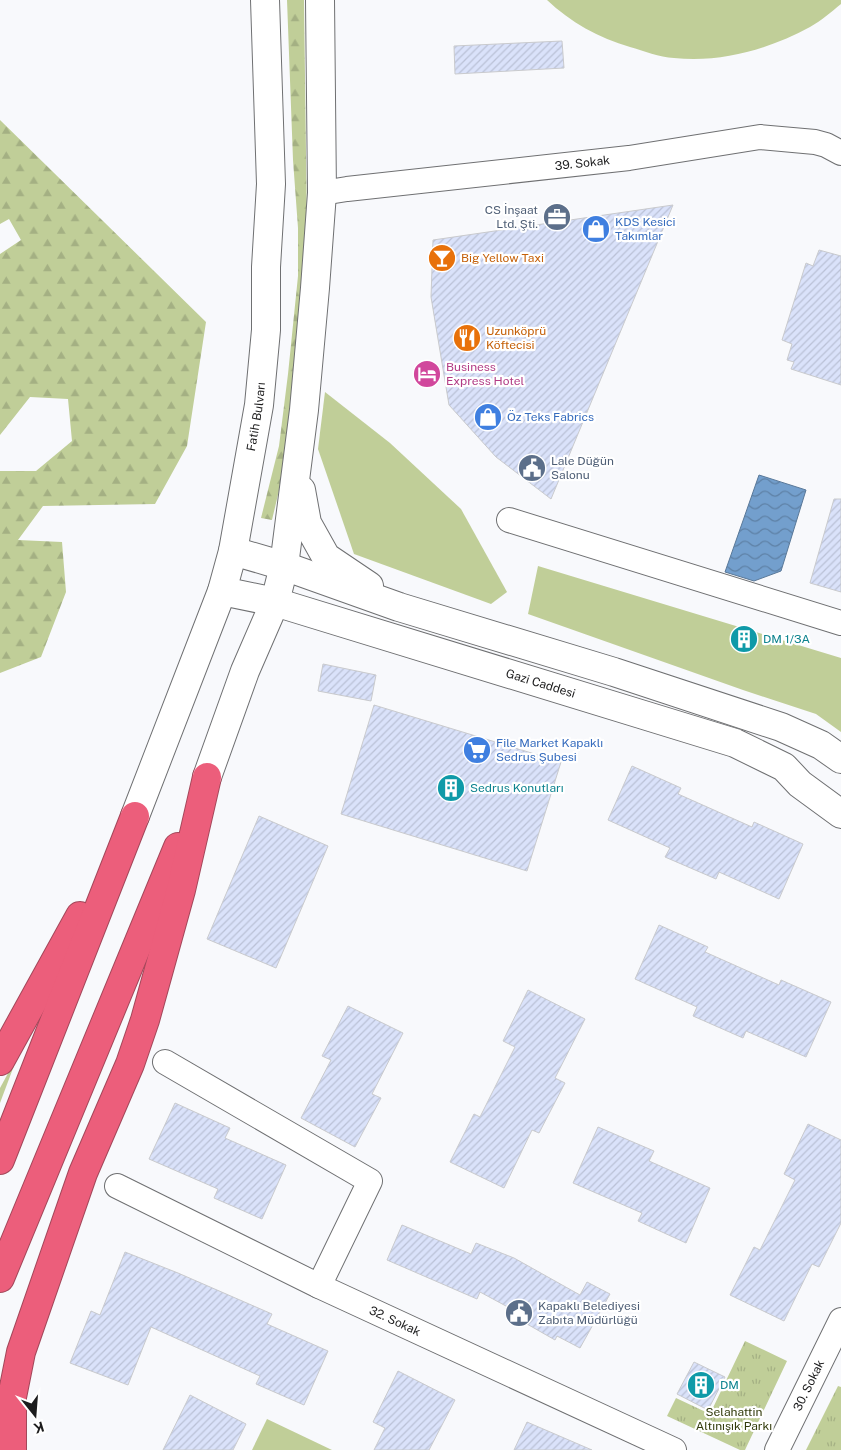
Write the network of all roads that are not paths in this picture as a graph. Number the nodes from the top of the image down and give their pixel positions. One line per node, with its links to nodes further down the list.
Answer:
1 (266, 0): 7 (main road, Fatih Bulvarı)
2 (320, 0): 4 (main road)
3 (841, 153): 4 (street, 39. Sokak)
4 (322, 193): 5 (main road)
5 (297, 469): 8 (main road); 11 (main road)
6 (509, 520): 12 (street)
7 (232, 552): 8 (main road); 9 (main road, Fatih Bulvarı)
8 (284, 566): 10 (main road); 11 (main road)
9 (222, 591): 10 (main road, Gazi Caddesi); 16 (main road, Fatih Bulvarı)
10 (275, 602): 14 (main road); 15 (main road, Gazi Caddesi)
11 (399, 607): 13 (main road)
12 (841, 623)
13 (841, 759)
14 (207, 777): 21 (highway); 24 (highway)
15 (841, 814)
16 (135, 816): 17 (highway); 19 (highway)
17 (0, 1061)
18 (165, 1062): 22 (street)
19 (0, 1160)
20 (117, 1186): 22 (street, 32. Sokak)
21 (0, 1278)
22 (320, 1286): 25 (street, 32. Sokak)
23 (841, 1320): 26 (street, 30. Sokak)
24 (12, 1450)
25 (674, 1450)
26 (777, 1450)

